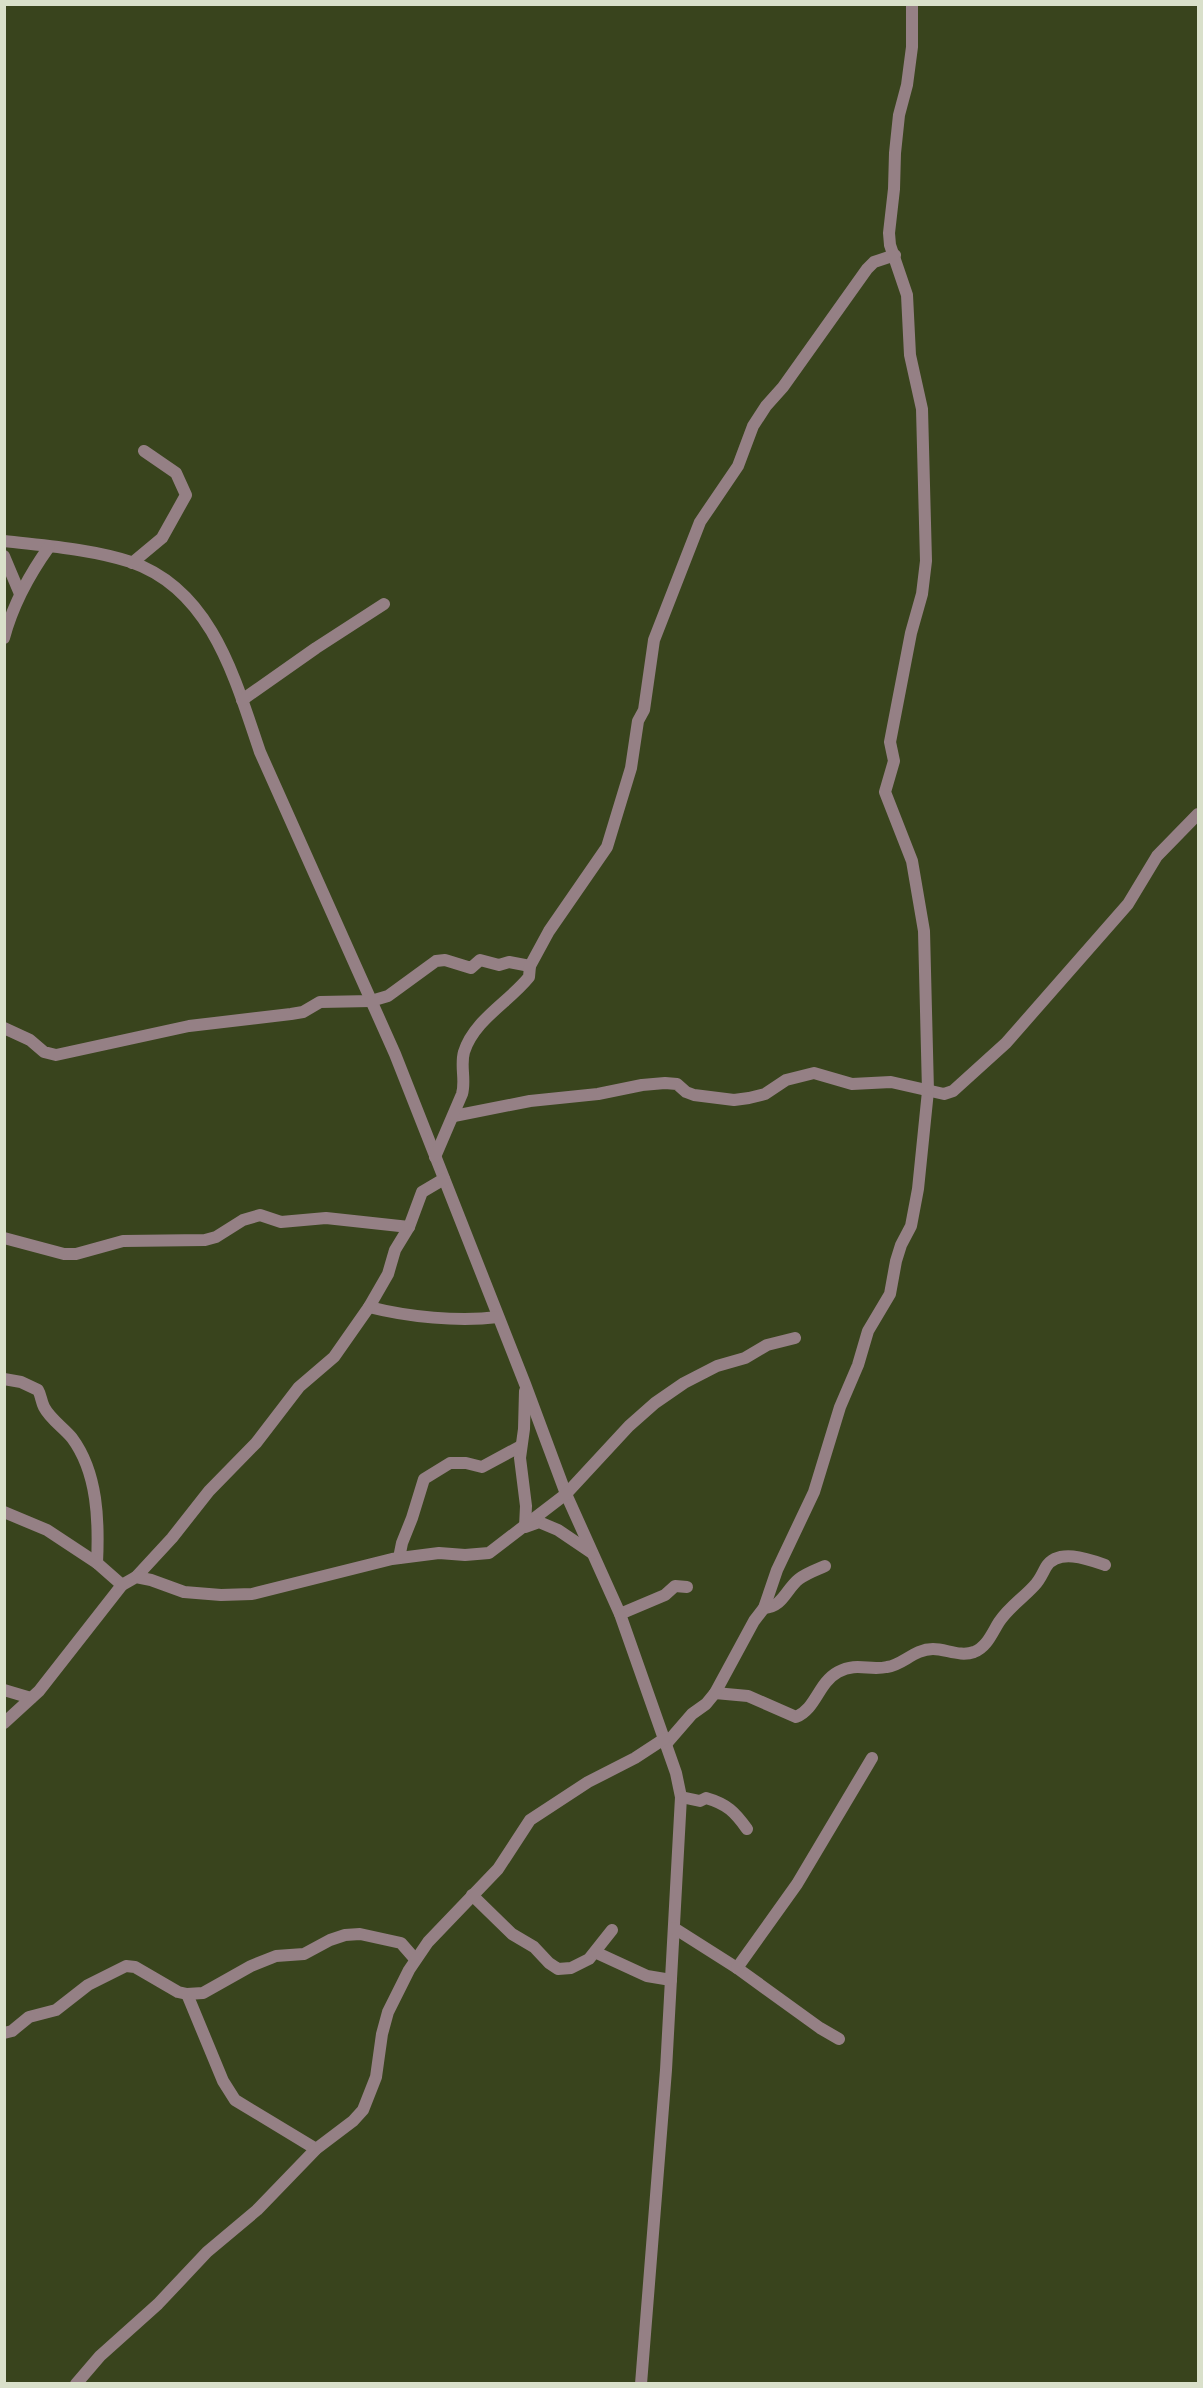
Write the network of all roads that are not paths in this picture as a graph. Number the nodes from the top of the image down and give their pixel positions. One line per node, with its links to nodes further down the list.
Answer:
1 (912, 4): 2 (street)
2 (895, 255): 13 (street); 16 (street)
3 (144, 450): 7 (street)
4 (4, 541): 5 (street)
5 (49, 547): 7 (street); 8 (street)
6 (4, 556): 8 (street)
7 (132, 563): 11 (street)
8 (20, 594): 10 (street)
9 (384, 604): 11 (street)
10 (4, 638)
11 (242, 700): 14 (street)
12 (1198, 814): 16 (street)
13 (530, 966): 14 (street); 17 (street)
14 (371, 1001): 15 (street); 18 (street)
15 (4, 1028)
16 (928, 1091): 17 (street); 39 (street)
17 (454, 1116): 18 (street)
18 (435, 1156): 19 (street)
19 (444, 1179): 20 (street); 23 (street)
20 (409, 1227): 21 (street); 22 (street)
21 (4, 1239)
22 (369, 1307): 23 (street); 36 (street)
23 (498, 1317): 26 (street)
24 (795, 1338): 28 (street)
25 (4, 1379): 33 (street)
26 (525, 1384): 27 (street); 28 (street)
27 (521, 1446): 30 (street); 32 (street)
28 (566, 1494): 30 (street); 31 (street)
29 (4, 1512): 33 (street)
30 (525, 1527): 31 (street); 32 (street)
31 (592, 1553): 40 (street)
32 (399, 1558): 36 (street)
33 (97, 1563): 37 (street)
34 (1105, 1565): 42 (street)
35 (825, 1566): 39 (street)
36 (136, 1577): 37 (street)
37 (122, 1585): 43 (street)
38 (687, 1587): 40 (street)
39 (764, 1608): 42 (street)
40 (620, 1614): 45 (street)
41 (4, 1690): 43 (street)
42 (715, 1694): 45 (street)
43 (31, 1698): 44 (street)
44 (4, 1723)
45 (665, 1741): 47 (street); 49 (street)
46 (872, 1758): 54 (street)
47 (681, 1797): 48 (street); 50 (street)
48 (747, 1829)
49 (472, 1895): 52 (street); 53 (street)
50 (674, 1928): 54 (street); 55 (street)
51 (612, 1930): 52 (street)
52 (597, 1953): 55 (street)
53 (415, 1959): 56 (street); 59 (street)
54 (737, 1968): 58 (street)
55 (671, 1980): 61 (street)
56 (187, 1994): 57 (street); 59 (street)
57 (4, 2033)
58 (839, 2038)
59 (316, 2149): 60 (street)
60 (76, 2384)
61 (640, 2384)

